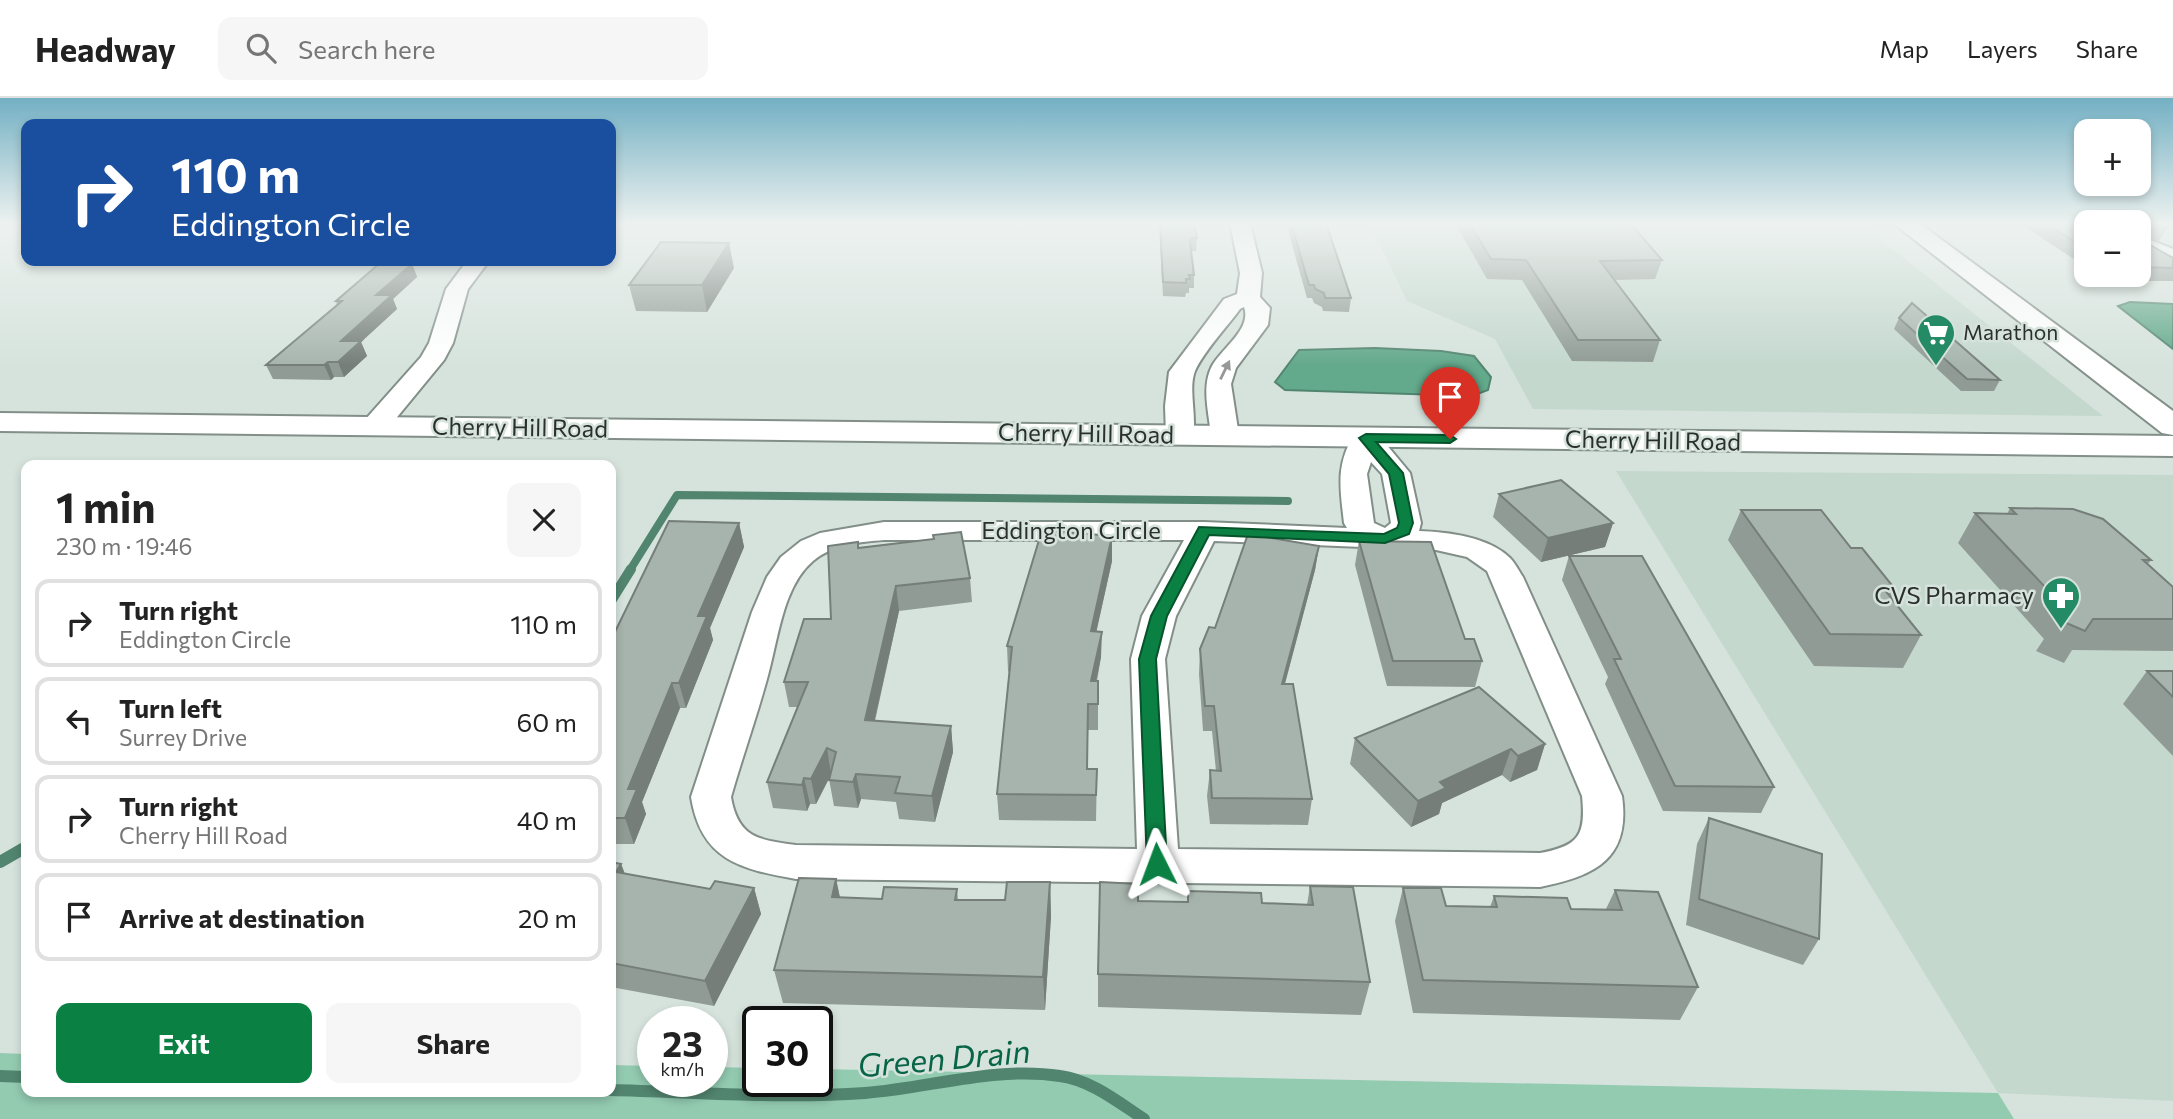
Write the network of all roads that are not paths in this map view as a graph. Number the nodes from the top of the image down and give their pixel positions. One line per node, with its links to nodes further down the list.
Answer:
1 (471, 271): 7 (street)
2 (1250, 271): 4 (street)
3 (1968, 271): 6 (main road)
4 (1248, 298): 8 (street); 9 (street, one-way to 4)
5 (0, 422): 7 (main road, Cherry Hill Road)
6 (2173, 426)
7 (374, 427): 8 (main road, Cherry Hill Road)
8 (1180, 435): 9 (main road, Cherry Hill Road)
9 (1225, 436): 10 (main road, Cherry Hill Road)
10 (1366, 438): 11 (main road, Cherry Hill Road); 13 (street); 13 (street)
11 (2173, 446)
12 (1205, 531): 13 (street, Eddington Circle); 14 (street); 14 (street, Eddington Circle)
13 (1385, 538): 14 (street, Eddington Circle)
14 (1157, 864)

